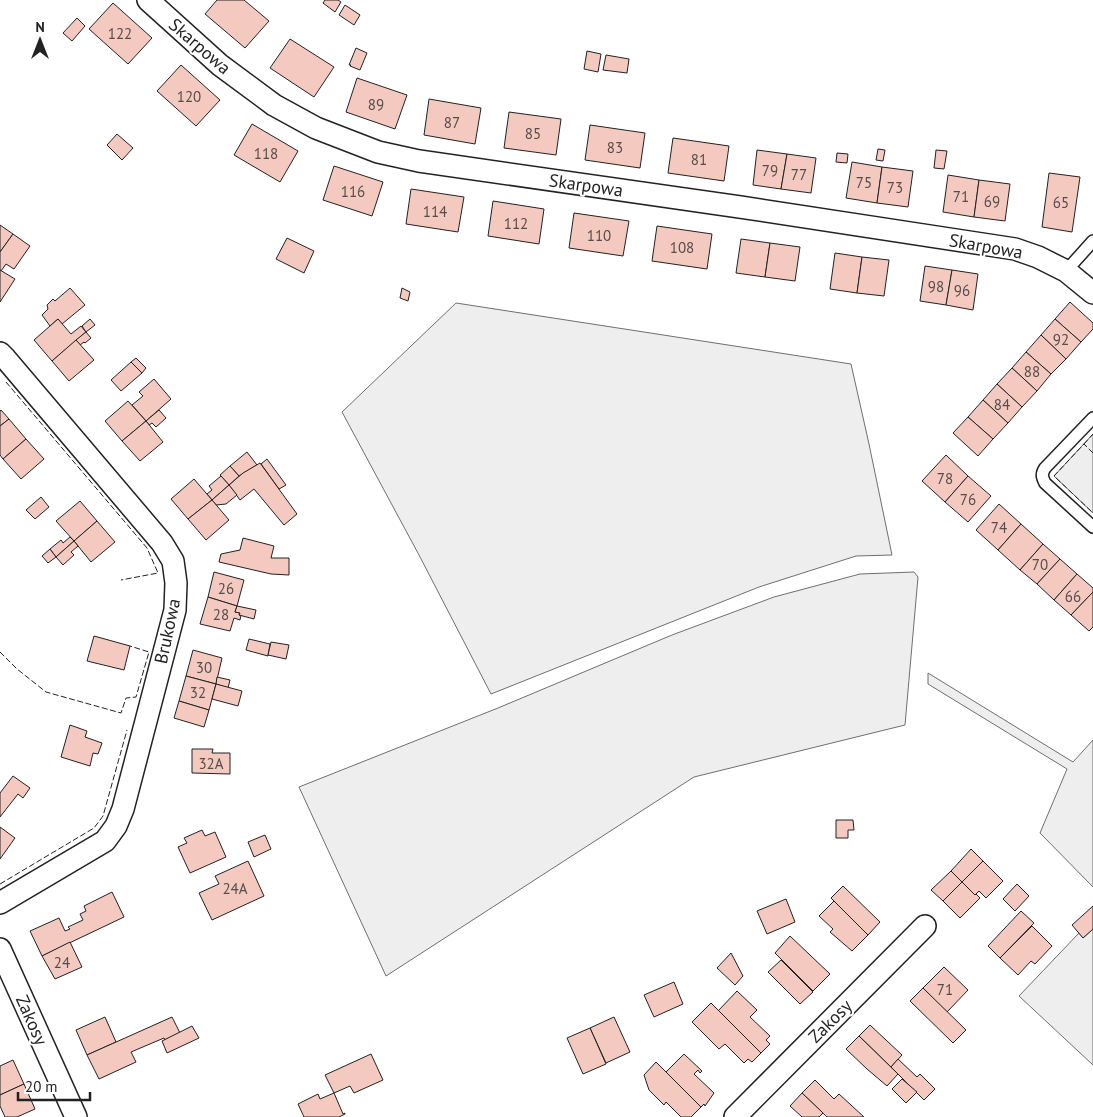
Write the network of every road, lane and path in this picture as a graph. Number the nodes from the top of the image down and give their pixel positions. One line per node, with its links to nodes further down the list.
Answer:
1 (148, 0): 3 (street, Skarpowa)
2 (1093, 241): 3 (lane)
3 (1066, 271): 4 (street, Skarpowa)
4 (1093, 293)
5 (0, 353): 8 (street, Brukowa)
6 (1093, 418): 7 (lane)
7 (1093, 527)
8 (0, 902)
9 (925, 926): 12 (street, Zakosy)
10 (0, 950): 11 (street, Zakosy)
11 (76, 1117)
12 (735, 1117)

